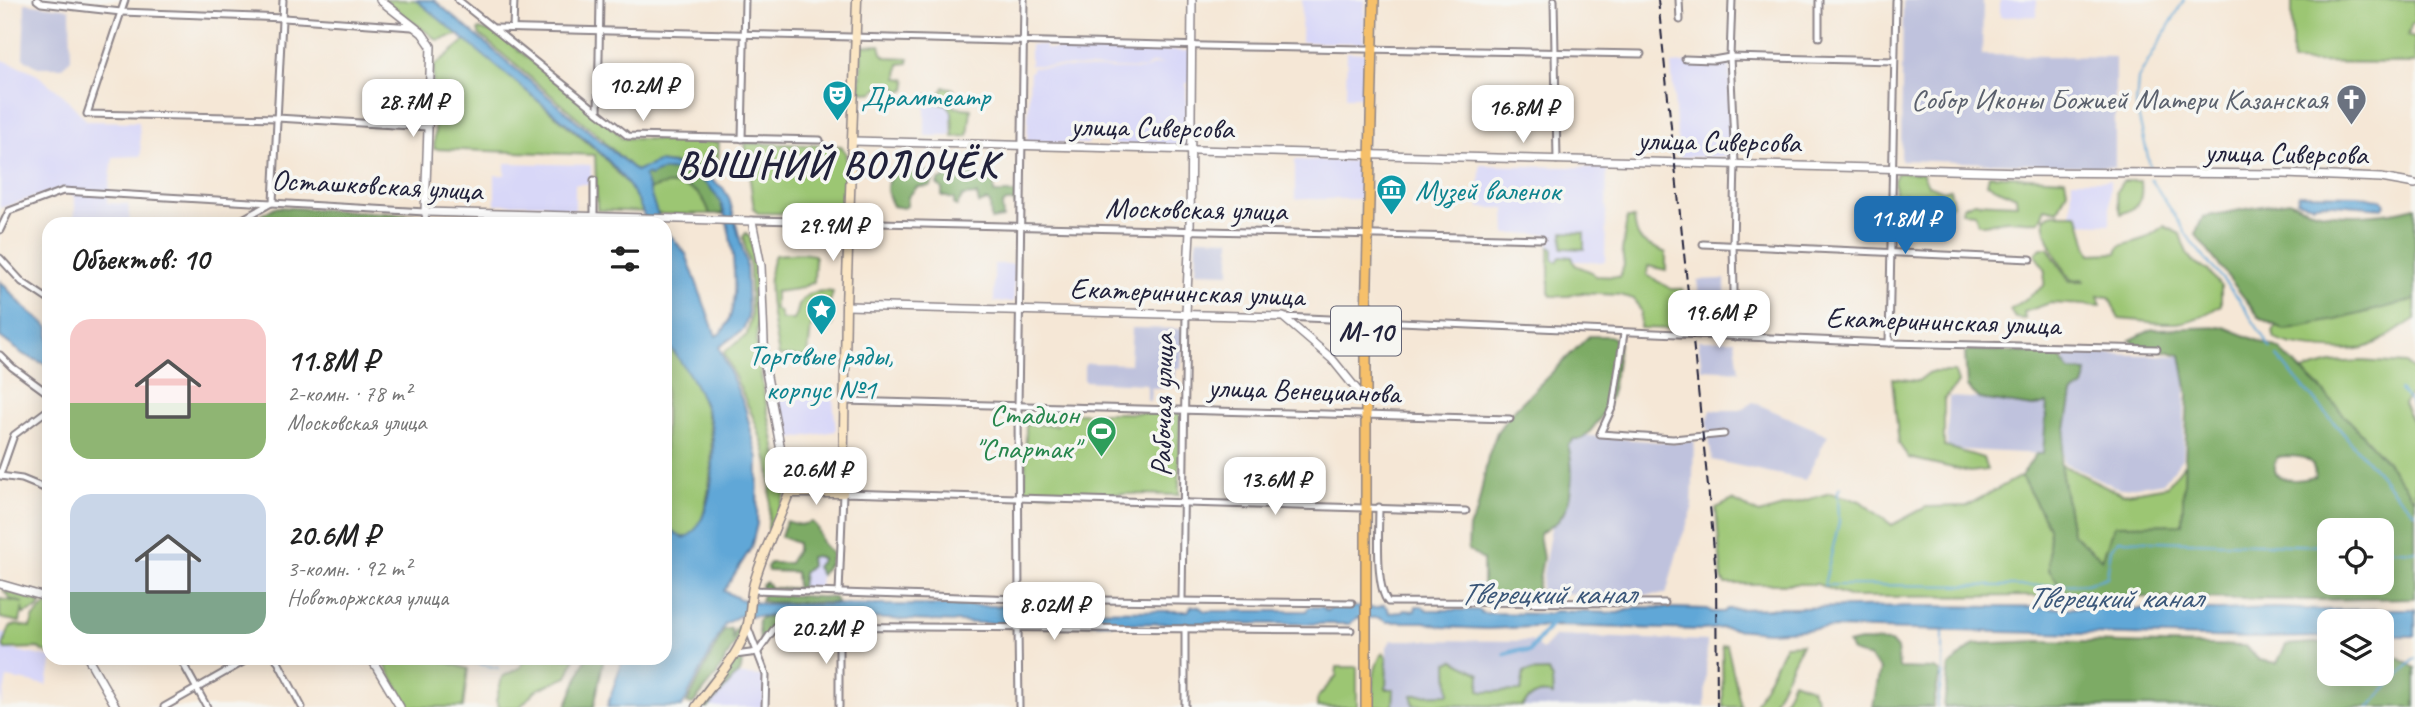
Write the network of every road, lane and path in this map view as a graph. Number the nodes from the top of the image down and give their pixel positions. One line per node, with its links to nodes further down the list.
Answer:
1 (37, 0): 18 (street)
2 (125, 0): 18 (street)
3 (284, 0): 19 (street)
4 (380, 0): 21 (street)
5 (458, 0): 22 (street)
6 (514, 0): 23 (street)
7 (600, 0): 24 (street)
8 (744, 0): 25 (street)
9 (856, 0): 26 (main road)
10 (1024, 0): 28 (street)
11 (1192, 0): 29 (street, Рабочая улица)
12 (1374, 0): 30 (highway, М-10)
13 (1555, 0): 31 (street)
14 (1679, 0): 20 (street)
15 (1732, 0): 33 (street)
16 (1819, 0): 27 (street)
17 (1896, 0): 35 (street)
18 (121, 12): 19 (street); 37 (street)
19 (284, 18): 21 (street); 37 (street)
20 (1680, 20)
21 (415, 27): 38 (street)
22 (495, 28): 23 (street); 36 (street)
23 (513, 28): 24 (street)
24 (599, 30): 25 (street); 36 (street)
25 (743, 33): 26 (street); 39 (street)
26 (856, 36): 28 (street); 41 (main road)
27 (1819, 37)
28 (1023, 40): 29 (street); 42 (street)
29 (1191, 45): 30 (street); 43 (street, Рабочая улица)
30 (1373, 49): 31 (street); 44 (highway, М-10)
31 (1556, 52): 32 (street); 45 (street)
32 (1641, 54)
33 (1730, 57): 34 (street); 35 (street); 46 (street)
34 (1685, 59)
35 (1894, 61): 47 (street)
36 (598, 113): 39 (street)
37 (277, 118): 38 (street); 50 (street)
38 (428, 127): 51 (street)
39 (742, 139): 40 (street)
40 (820, 140)
41 (853, 141): 42 (street, улица Сиверсова); 59 (main road)
42 (1021, 146): 43 (street, улица Сиверсова); 60 (street)
43 (1191, 150): 44 (street, улица Сиверсова); 62 (street, Рабочая улица)
44 (1371, 155): 45 (street, улица Сиверсова); 63 (highway, М-10)
45 (1557, 160): 46 (street, улица Сиверсова)
46 (1735, 163): 47 (street, улица Сиверсова); 66 (street)
47 (1892, 168): 49 (street, улица Сиверсова); 67 (street)
48 (594, 180): 56 (street)
49 (2415, 184)
50 (273, 202): 51 (street, Осташковская улица); 53 (street); 61 (street, Осташковская улица)
51 (425, 212): 52 (street, Осташковская улица); 54 (street)
52 (509, 214): 55 (street, Осташковская улица)
53 (246, 217)
54 (425, 217)
55 (552, 217)
56 (594, 217)
57 (672, 218): 58 (street, Осташковская улица)
58 (750, 220): 59 (street, Московская улица); 92 (street)
59 (848, 222): 60 (street, Московская улица); 71 (main road)
60 (1022, 227): 62 (street, Московская улица); 72 (street)
61 (0, 230)
62 (1190, 231): 63 (street, Московская улица); 73 (street, Рабочая улица)
63 (1368, 236): 64 (street, Московская улица); 75 (highway, М-10)
64 (1542, 239)
65 (1703, 244): 66 (street)
66 (1732, 244): 67 (street); 77 (street)
67 (1892, 253): 69 (street); 78 (street)
68 (0, 258): 70 (street)
69 (2031, 259)
70 (42, 295)
71 (846, 306): 72 (street, Екатерининская улица); 82 (main road)
72 (1021, 310): 73 (street, Екатерининская улица); 84 (street)
73 (1186, 313): 74 (street, Екатерининская улица); 85 (street, Рабочая улица)
74 (1283, 317): 75 (street, Екатерининская улица); 83 (street)
75 (1366, 321): 76 (street, Екатерининская улица); 83 (highway, М-10)
76 (1624, 333): 77 (street, Екатерининская улица); 89 (street)
77 (1735, 337): 78 (street, Екатерининская улица)
78 (1889, 343): 79 (street, Екатерининская улица)
79 (2157, 349)
80 (0, 355): 81 (street)
81 (42, 389)
82 (845, 401): 84 (street, улица Венецианова); 93 (main road)
83 (1366, 401): 87 (highway, М-10)
84 (1018, 407): 85 (street, улица Венецианова); 94 (street)
85 (1185, 410): 87 (street, улица Венецианова); 95 (street, Рабочая улица)
86 (42, 414): 90 (street)
87 (1366, 415): 88 (street, улица Венецианова); 96 (highway, М-10)
88 (1510, 419)
89 (1724, 434)
90 (0, 475): 91 (street)
91 (42, 487)
92 (789, 493): 93 (main road); 100 (main road)
93 (843, 493): 94 (street); 101 (street)
94 (1020, 499): 95 (street); 103 (street)
95 (1183, 502): 96 (street); 104 (street, Рабочая улица)
96 (1367, 507): 97 (street); 130 (highway, М-10)
97 (1379, 507): 98 (street); 106 (street)
98 (1466, 511)
99 (0, 584): 102 (street)
100 (752, 590): 101 (street); 108 (main road)
101 (839, 593): 103 (street)
102 (42, 596)
103 (1018, 599): 104 (street)
104 (1182, 600): 105 (street)
105 (1352, 603)
106 (1665, 603)
107 (839, 626): 110 (street); 112 (street); 127 (street)
108 (748, 628): 112 (street); 113 (main road)
109 (1185, 628): 110 (street); 111 (street); 129 (street)
110 (1018, 629): 128 (street)
111 (1351, 630)
112 (758, 652): 113 (street); 126 (street)
113 (733, 656): 125 (main road)
114 (92, 665): 120 (street)
115 (184, 665): 119 (street)
116 (238, 665): 119 (street)
117 (280, 665): 123 (street)
118 (375, 665): 124 (street)
119 (197, 689): 121 (street); 122 (street)
120 (116, 707)
121 (164, 707)
122 (207, 707)
123 (302, 707)
124 (399, 707)
125 (696, 707)
126 (765, 707)
127 (839, 707)
128 (1018, 707)
129 (1185, 707)
130 (1366, 707)

